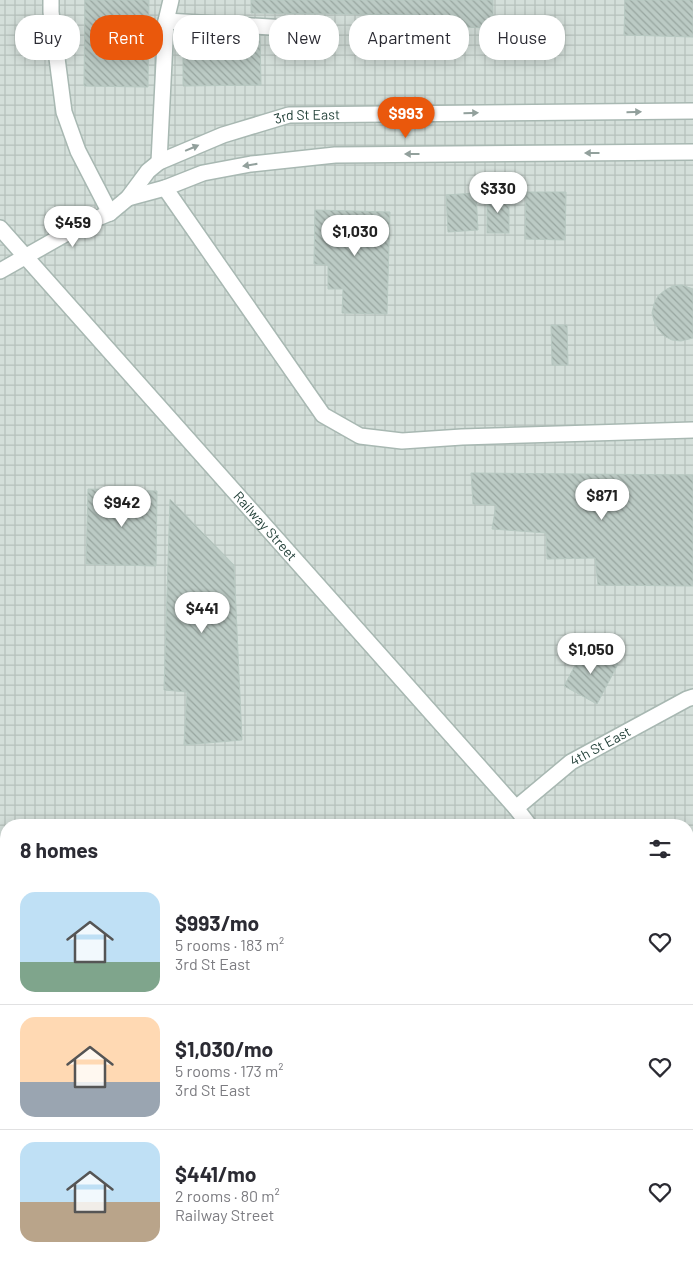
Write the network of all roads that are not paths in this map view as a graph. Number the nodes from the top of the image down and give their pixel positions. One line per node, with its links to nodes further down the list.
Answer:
1 (51, 0): 10 (street)
2 (171, 0): 3 (street)
3 (166, 21): 4 (street); 7 (street)
4 (269, 27)
5 (693, 111): 7 (street, 3rd St East, one-way to 5)
6 (693, 152): 8 (street, 3rd St East, one-way to 8)
7 (159, 162): 9 (street, 3rd St East)
8 (165, 188): 9 (street, 3rd St East); 14 (street)
9 (128, 198): 10 (street, 3rd St East)
10 (110, 213): 12 (street, 3rd St East)
11 (0, 228): 12 (street, Railway Street)
12 (26, 258): 13 (street, 3rd St East); 16 (street, Railway Street)
13 (0, 271)
14 (693, 430)
15 (693, 697): 16 (street, 4th St East)
16 (516, 808): 17 (street, Railway Street)
17 (525, 819)

